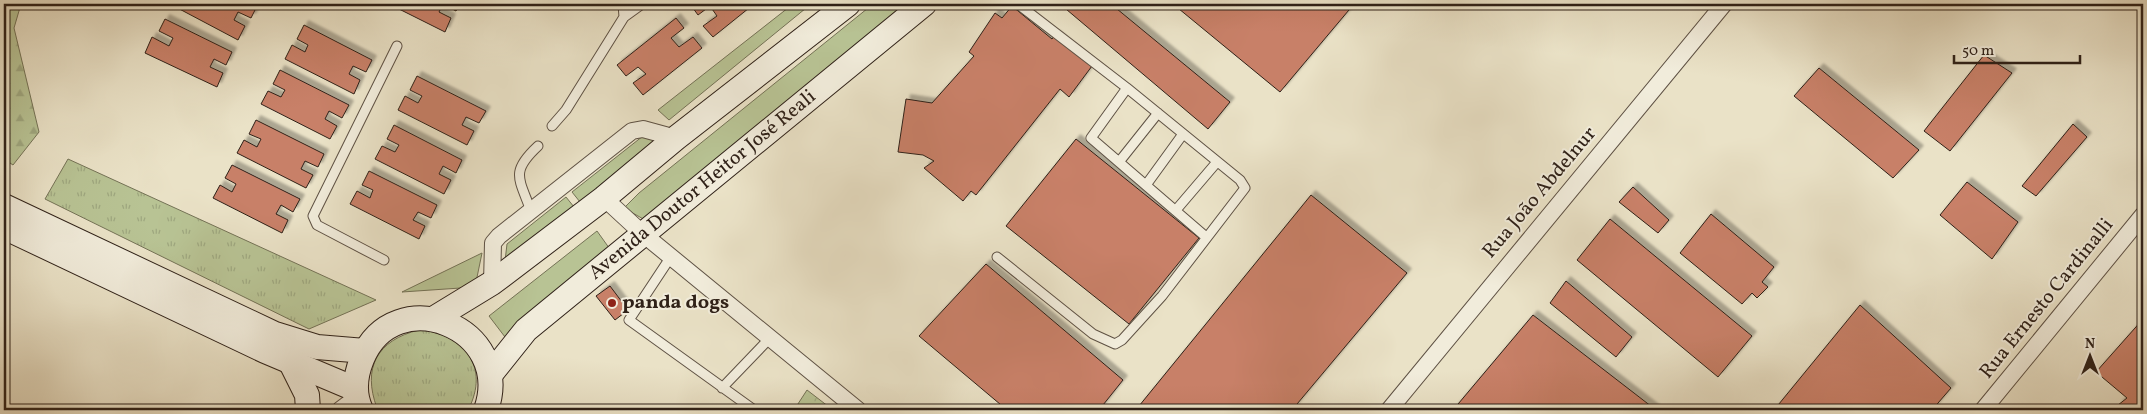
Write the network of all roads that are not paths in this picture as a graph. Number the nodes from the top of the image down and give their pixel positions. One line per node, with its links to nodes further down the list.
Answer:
1 (623, 4): 8 (lane)
2 (642, 4): 8 (lane)
3 (848, 4): 14 (main road)
4 (924, 4): 7 (main road, Avenida Doutor Heitor José Reali)
5 (1018, 4): 10 (lane)
6 (1724, 4): 41 (street, Rua João Abdelnur)
7 (898, 11): 25 (main road, Avenida Doutor Heitor José Reali)
8 (624, 17): 12 (lane)
9 (396, 46): 29 (lane)
10 (1127, 88): 11 (lane); 16 (lane)
11 (1158, 113): 13 (lane); 16 (lane)
12 (552, 126)
13 (1183, 134): 17 (lane); 18 (lane)
14 (676, 138): 19 (main road); 22 (street)
15 (538, 146): 22 (lane)
16 (1119, 162): 18 (lane)
17 (1217, 162): 21 (lane); 26 (lane)
18 (1146, 185): 21 (lane)
19 (604, 198): 25 (street); 30 (main road)
20 (4, 206): 33 (main road)
21 (1176, 210): 26 (lane)
22 (531, 211): 30 (street)
23 (2143, 215): 42 (street, Rua Ernesto Cardinalli)
24 (4, 227): 34 (main road)
25 (643, 234): 27 (street); 36 (main road, Avenida Doutor Heitor José Reali)
26 (1206, 237): 28 (lane)
27 (672, 255): 32 (street); 35 (lane)
28 (997, 257)
29 (384, 260)
30 (492, 283): 31 (main road)
31 (433, 319): 33 (main road); 36 (main road)
32 (770, 337): 35 (lane); 40 (street)
33 (365, 351): 37 (main road)
34 (290, 360): 37 (main road); 38 (main road)
35 (722, 388): 39 (lane)
36 (491, 398)
37 (353, 402)
38 (308, 410)
39 (754, 410)
40 (858, 410)
41 (1389, 410)
42 (1983, 410)

